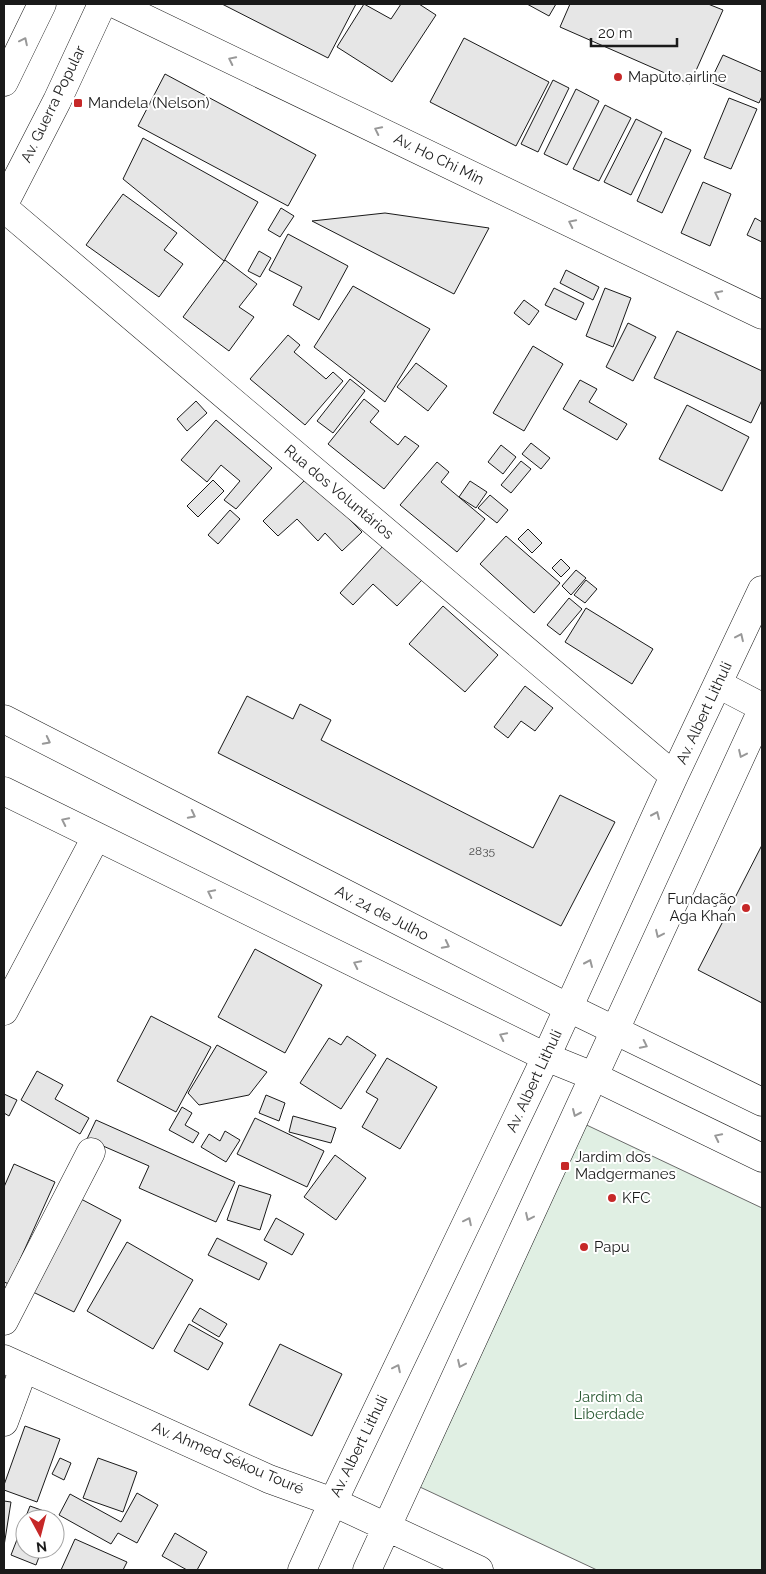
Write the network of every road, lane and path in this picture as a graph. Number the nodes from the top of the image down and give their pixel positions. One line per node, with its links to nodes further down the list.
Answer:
1 (42, 4): 4 (street, one-way to 1)
2 (102, 4): 5 (street, Av. Guerra Popular)
3 (115, 4): 7 (street, Av. Ho Chi Min, one-way to 3)
4 (5, 80)
5 (4, 204)
6 (4, 208): 12 (street, Rua dos Voluntários)
7 (762, 315)
8 (762, 590): 9 (street, Av. Albert Lithuli, one-way to 8)
9 (718, 684): 10 (street); 12 (street, Av. Albert Lithuli)
10 (762, 708): 17 (street, one-way to 17)
11 (4, 719): 15 (street, Av. 24 de Julho, one-way to 15)
12 (674, 776): 15 (street, Av. Albert Lithuli, one-way to 12)
13 (4, 792): 14 (street, one-way to 13)
14 (96, 837): 16 (street); 18 (street, one-way to 14)
15 (569, 1008): 17 (street, Av. 24 de Julho); 18 (street, Av. Albert Lithuli)
16 (4, 1011)
17 (614, 1030): 19 (street); 20 (street, Av. 24 de Julho, one-way to 20)
18 (546, 1057): 19 (street); 26 (street, Av. Albert Lithuli, one-way to 18)
19 (593, 1076): 22 (street, one-way to 19); 27 (street, one-way to 27)
20 (762, 1102)
21 (92, 1152): 23 (street)
22 (762, 1158)
23 (4, 1321)
24 (14, 1363): 25 (street); 26 (street, Av. Ahmed Sékou Touré)
25 (4, 1422)
26 (333, 1502): 27 (street, Av. Ahmed Sékou Touré); 28 (street, Av. Albert Lithuli)
27 (386, 1528): 29 (street); 30 (street, Av. Ahmed Sékou Touré)
28 (302, 1570)
29 (367, 1570)
30 (479, 1570)

